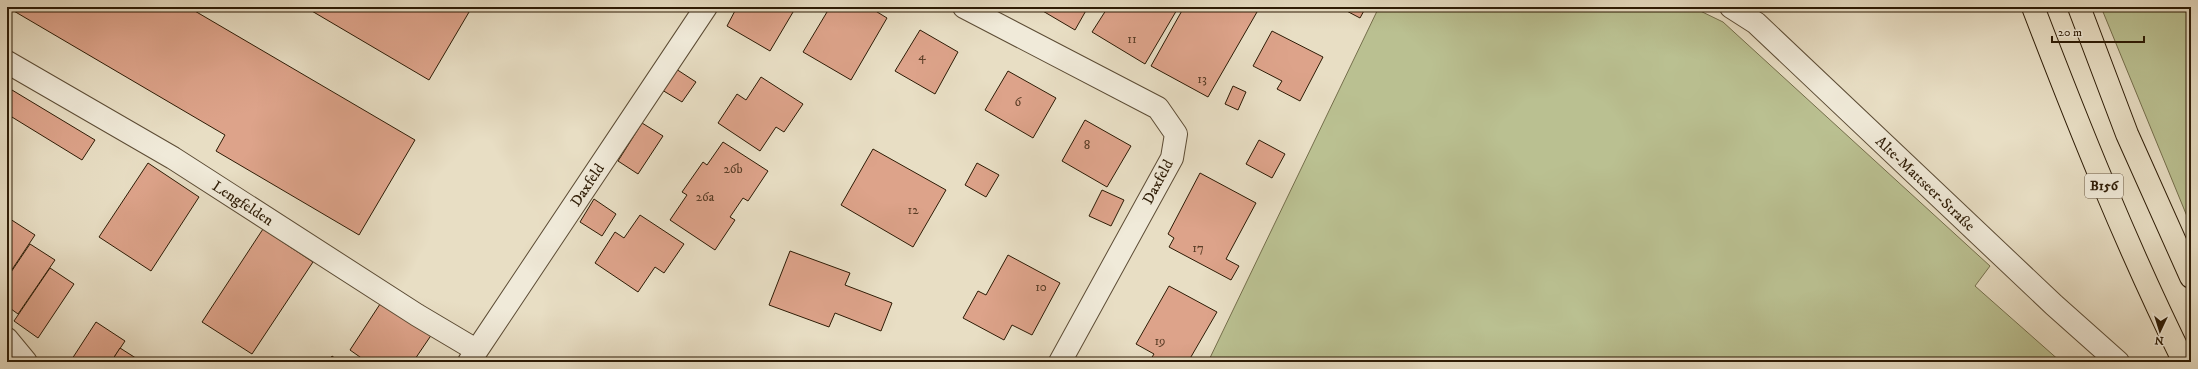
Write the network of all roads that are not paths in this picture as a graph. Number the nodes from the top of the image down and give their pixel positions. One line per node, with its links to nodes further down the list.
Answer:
1 (706, 7): 9 (street, Daxfeld)
2 (964, 7): 11 (street, Daxfeld)
3 (1730, 7): 12 (street, Alte-Mattseer-Straße)
4 (2033, 7): 13 (main road, B156)
5 (2079, 7): 7 (main road, B156)
6 (7, 62): 9 (street, Lengfelden)
7 (2191, 277)
8 (7, 339): 10 (street)
9 (472, 356)
10 (26, 362)
11 (1060, 362)
12 (2118, 362)
13 (2184, 362)

